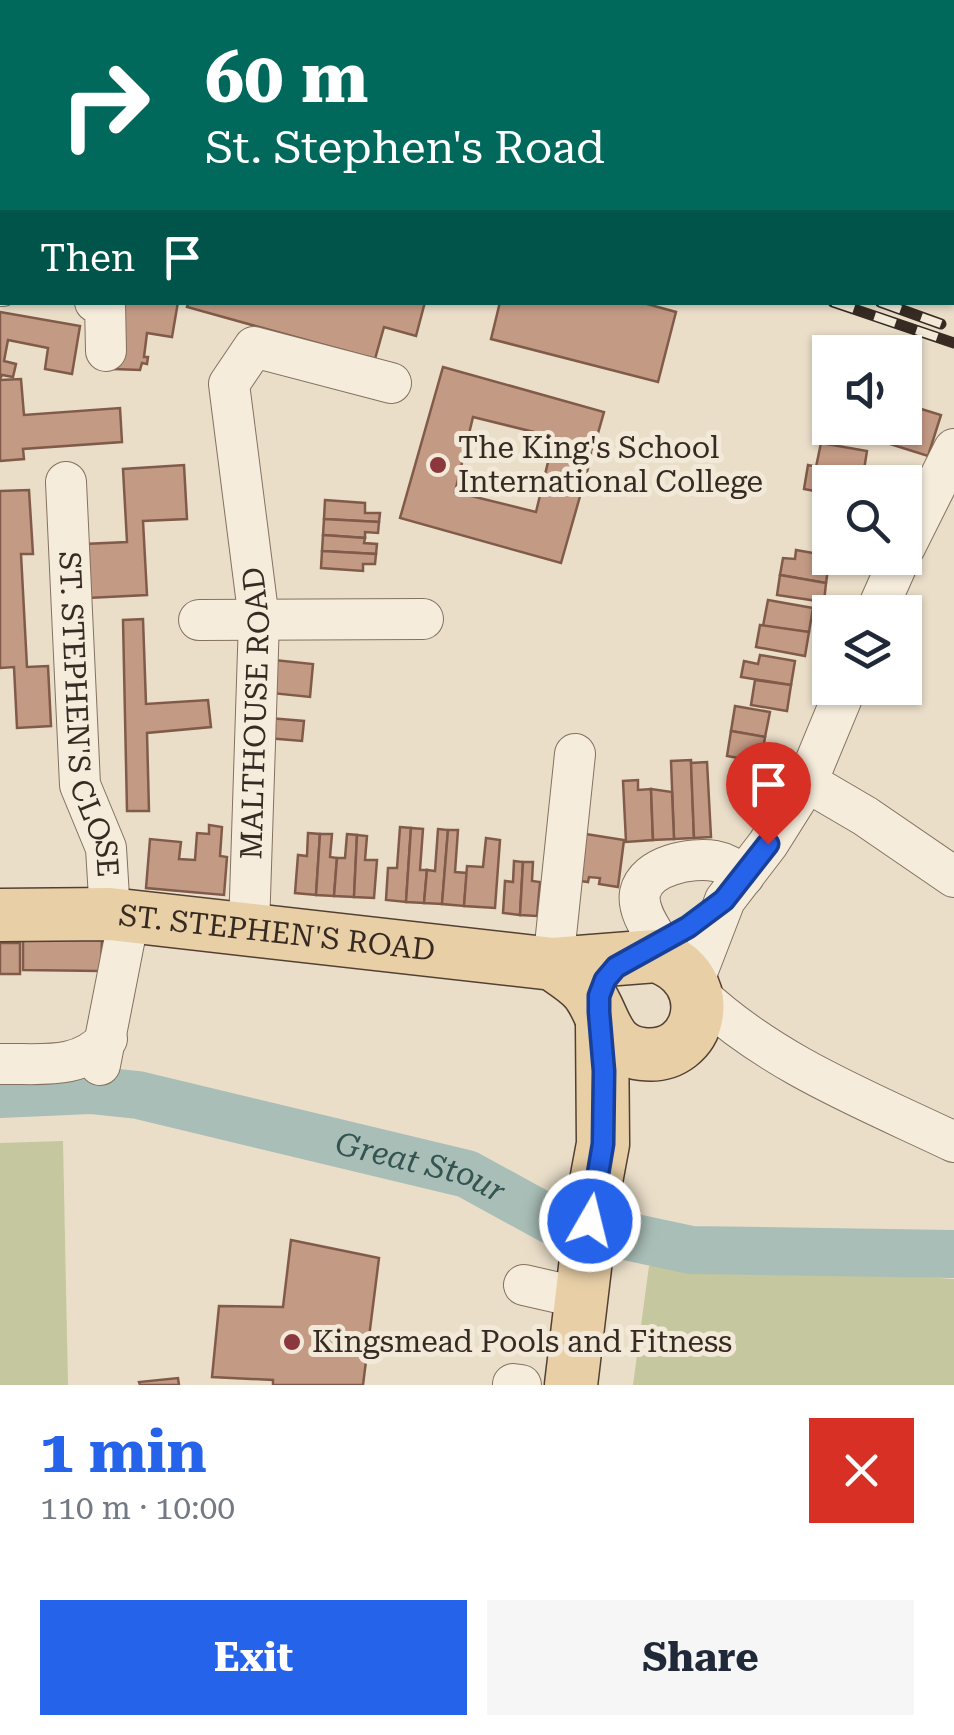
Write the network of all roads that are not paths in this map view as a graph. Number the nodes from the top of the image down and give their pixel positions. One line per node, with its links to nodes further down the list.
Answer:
1 (102, 305): 2 (street)
2 (106, 351)
3 (391, 383): 9 (street, MALTHOUSE ROAD)
4 (954, 449): 6 (street)
5 (77, 502): 16 (street, ST. STEPHEN'S CLOSE)
6 (922, 513)
7 (423, 619): 9 (street)
8 (200, 620): 9 (street)
9 (259, 620): 17 (street, MALTHOUSE ROAD)
10 (839, 705): 12 (street)
11 (574, 754): 19 (street)
12 (807, 782): 13 (street); 14 (street)
13 (954, 876)
14 (734, 888): 18 (street); 18 (street); 20 (street)
15 (0, 915): 16 (main road, ST. STEPHEN'S ROAD)
16 (120, 916): 17 (main road, ST. STEPHEN'S ROAD); 24 (street, ST. STEPHEN'S CLOSE)
17 (249, 928): 19 (main road, ST. STEPHEN'S ROAD)
18 (643, 952): 19 (main road, ST. STEPHEN'S ROAD); 20 (main road, ST. STEPHEN'S ROAD); 21 (main road)
19 (553, 964): 21 (main road)
20 (695, 988): 22 (main road); 23 (street)
21 (600, 1018): 22 (main road); 26 (main road)
22 (667, 1051): 23 (street); 26 (main road)
23 (785, 1061): 25 (street)
24 (0, 1064)
25 (954, 1142)
26 (598, 1168): 27 (main road)
27 (584, 1274): 28 (street); 29 (main road)
28 (524, 1286)
29 (571, 1385)

